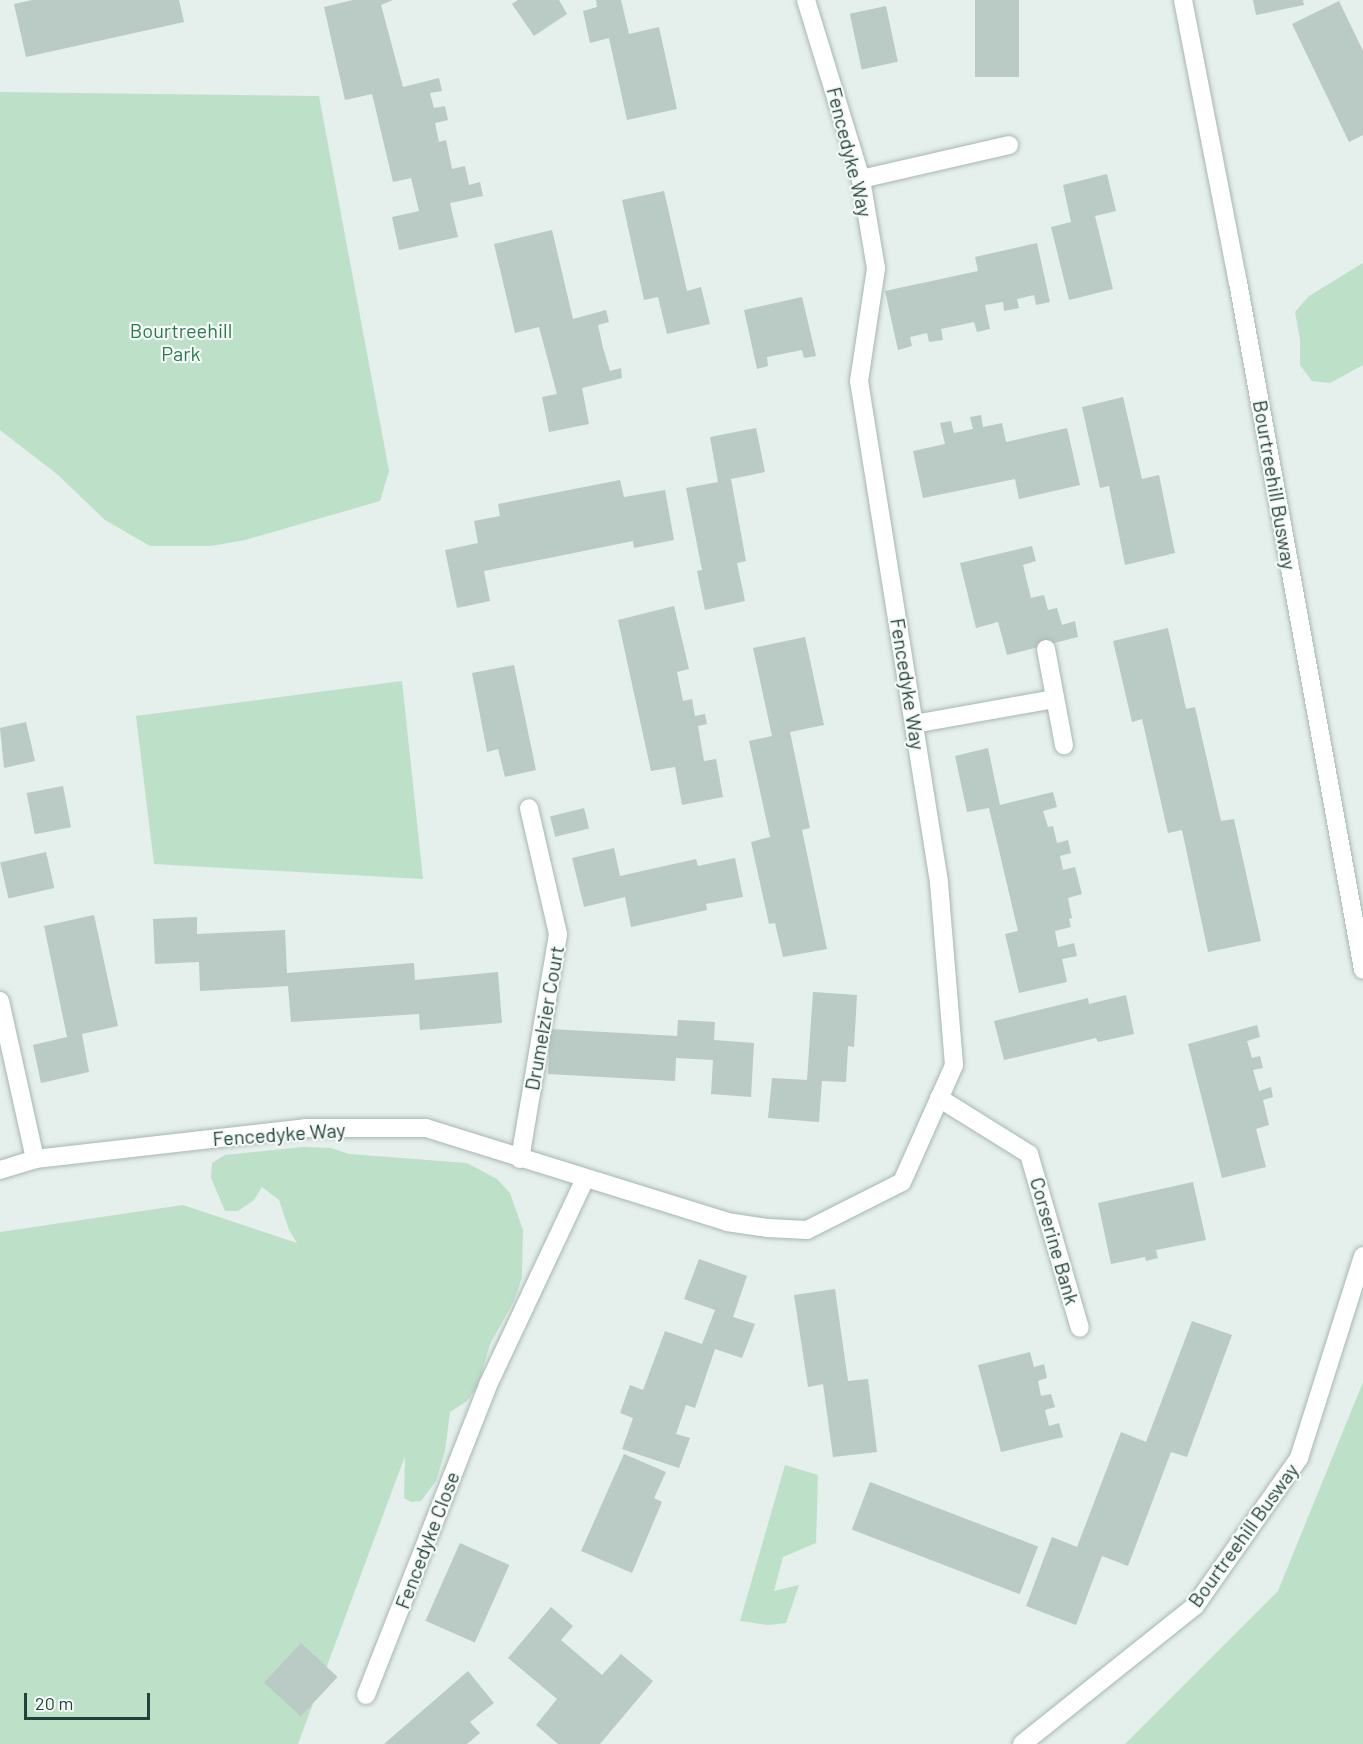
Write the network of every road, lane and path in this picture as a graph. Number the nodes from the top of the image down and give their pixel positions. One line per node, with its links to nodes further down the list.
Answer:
1 (806, 0): 4 (street, Fencedyke Way)
2 (1183, 0): 10 (street, Bourtreehill Busway)
3 (1009, 145): 4 (street)
4 (861, 179): 7 (street, Fencedyke Way)
5 (1046, 649): 6 (street)
6 (1055, 699): 7 (street); 8 (street)
7 (914, 724): 12 (street, Fencedyke Way)
8 (1064, 746)
9 (529, 807): 14 (street, Drumelzier Court)
10 (1363, 970)
11 (0, 1001): 13 (street)
12 (939, 1098): 16 (street, Fencedyke Way); 18 (street, Corserine Bank)
13 (35, 1159): 14 (street, Fencedyke Way); 15 (street, Fencedyke Way)
14 (520, 1159): 16 (street, Fencedyke Way)
15 (0, 1170)
16 (585, 1179): 19 (street, Fencedyke Close)
17 (1363, 1256): 20 (street, Bourtreehill Busway)
18 (1080, 1328)
19 (366, 1695)
20 (1022, 1744)

